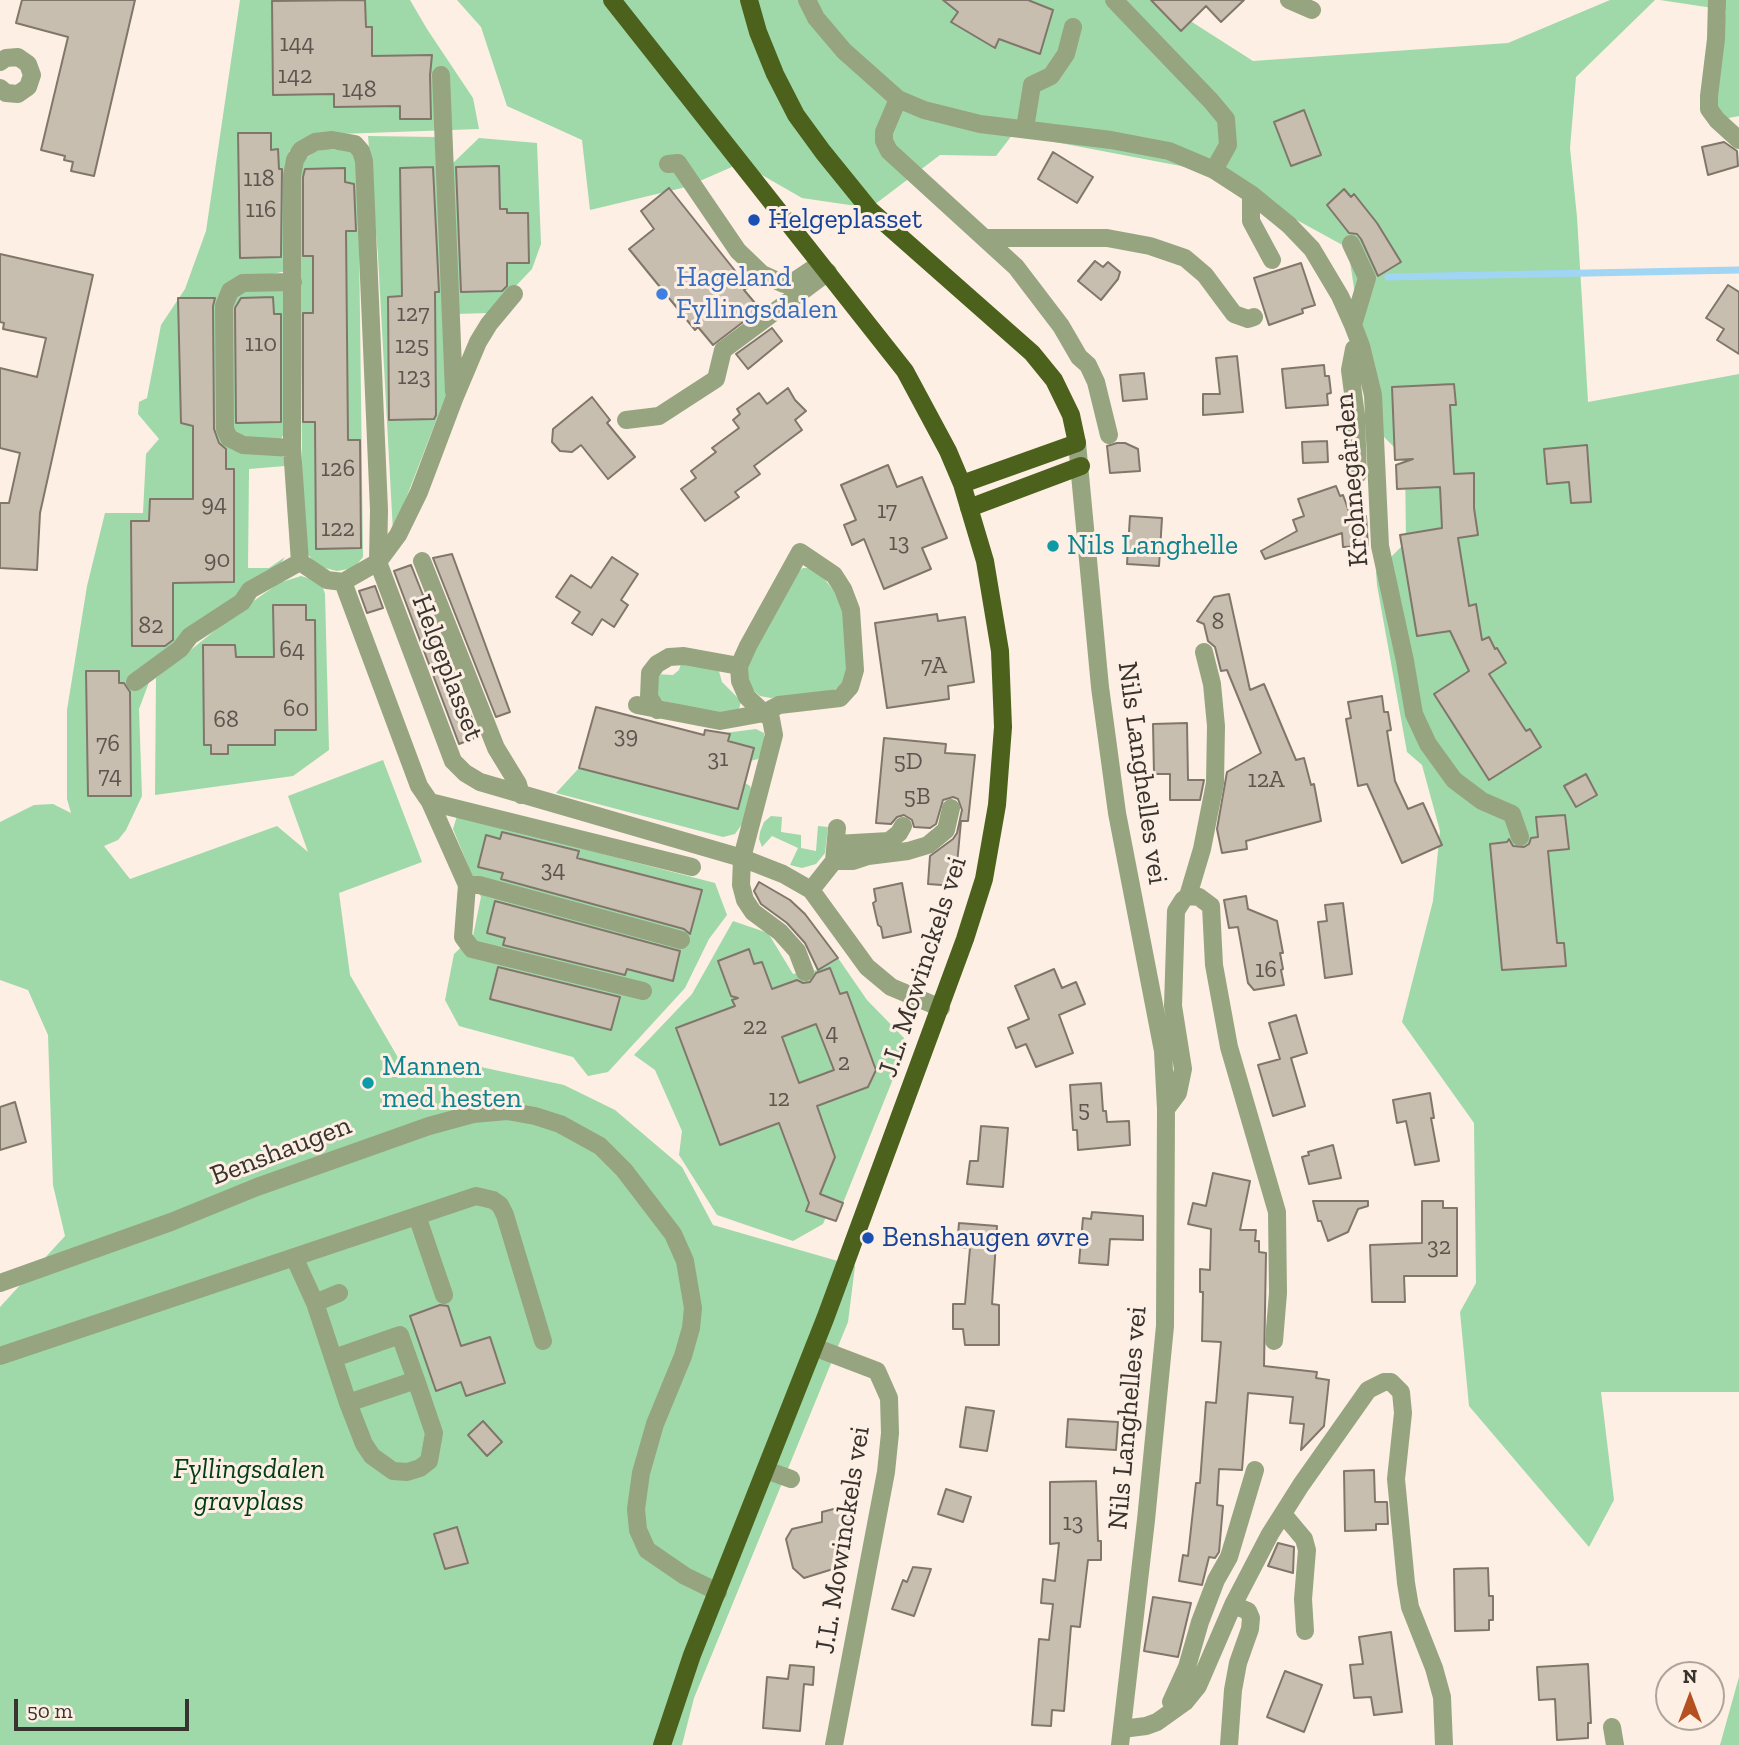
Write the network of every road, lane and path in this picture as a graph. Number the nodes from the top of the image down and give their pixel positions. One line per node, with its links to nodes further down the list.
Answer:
1 (612, 0): 21 (main road, J.L. Mowinckels vei)
2 (749, 0): 30 (main road)
3 (807, 0): 12 (street, Krohnegården)
4 (1114, 0): 16 (street)
5 (1289, 0): 7 (street)
6 (1717, 0): 14 (street)
7 (1312, 10)
8 (1073, 27): 13 (street)
9 (0, 62): 11 (street)
10 (441, 75): 27 (street)
11 (2, 94)
12 (898, 99): 13 (street, Krohnegården); 18 (street)
13 (1025, 128): 16 (street, Krohnegården)
14 (1739, 140)
15 (668, 164): 21 (street)
16 (1214, 170): 17 (street, Krohnegården)
17 (1251, 194): 20 (street); 25 (street, Krohnegården)
18 (986, 238): 24 (street); 29 (street)
19 (1351, 244): 25 (street)
20 (1272, 260)
21 (824, 268): 28 (street); 34 (main road, J.L. Mowinckels vei)
22 (293, 282): 31 (street, Helgeplasset); 31 (street); 38 (street, Helgeplasset)
23 (514, 294): 27 (street)
24 (1254, 317)
25 (1353, 325): 26 (street, Krohnegården)
26 (1361, 346): 33 (street); 50 (street, Krohnegården)
27 (454, 398): 38 (street)
28 (626, 420)
29 (1109, 435)
30 (1077, 443): 32 (street, Nils Langhelles vei); 34 (main road)
31 (292, 448): 37 (street, Helgeplasset)
32 (1081, 466): 35 (main road); 61 (street, Nils Langhelles vei)
33 (1358, 474)
34 (962, 484): 35 (main road, J.L. Mowinckels vei)
35 (969, 508): 60 (main road, J.L. Mowinckels vei)
36 (422, 561): 46 (street, Helgeplasset)
37 (300, 562): 39 (street); 42 (street)
38 (378, 562): 39 (street); 46 (street, Helgeplasset)
39 (343, 582): 47 (street)
40 (1203, 652): 56 (street, Nils Langhelles vei)
41 (739, 666): 44 (street); 45 (street); 45 (street)
42 (135, 682)
43 (638, 705): 44 (street)
44 (657, 710): 45 (street)
45 (764, 713): 52 (street)
46 (521, 795): 52 (street, Helgeplasset)
47 (430, 802): 53 (street); 54 (street)
48 (951, 808): 51 (street)
49 (903, 826): 51 (street)
50 (1521, 837)
51 (836, 844): 55 (street)
52 (742, 858): 55 (street, Helgeplasset); 58 (street)
53 (692, 867)
54 (467, 885): 57 (street); 59 (street)
55 (811, 890): 60 (street, Helgeplasset)
56 (1188, 896): 61 (street, Nils Langhelles vei); 69 (street, Nils Langhelles vei)
57 (681, 940)
58 (805, 972)
59 (643, 991)
60 (941, 1007): 70 (main road, J.L. Mowinckels vei)
61 (1166, 1109): 83 (street, Nils Langhelles vei)
62 (417, 1216): 63 (street); 66 (street); 68 (street)
63 (294, 1258): 67 (street); 71 (street)
64 (0, 1283): 79 (street, Benshaugen)
65 (340, 1293): 67 (street)
66 (444, 1295)
67 (315, 1303): 72 (street)
68 (543, 1341)
69 (1273, 1341)
70 (814, 1347): 76 (main road, J.L. Mowinckels vei); 85 (street, J.L. Mowinckels vei)
71 (0, 1356)
72 (334, 1358): 73 (street); 74 (street)
73 (416, 1380): 74 (street); 74 (street)
74 (348, 1403)
75 (1255, 1470): 82 (street)
76 (766, 1471): 77 (street); 79 (main road, J.L. Mowinckels vei)
77 (791, 1479)
78 (1283, 1514): 80 (street, Nils Langhelles vei); 81 (street); 87 (street, Nils Langhelles vei)
79 (718, 1592): 84 (main road, J.L. Mowinckels vei)
80 (1233, 1605): 82 (street, Nils Langhelles vei); 86 (street)
81 (1305, 1631)
82 (1175, 1709): 83 (street, Nils Langhelles vei)
83 (1121, 1737)
84 (662, 1745)
85 (834, 1745)
86 (1230, 1745)
87 (1444, 1745)

